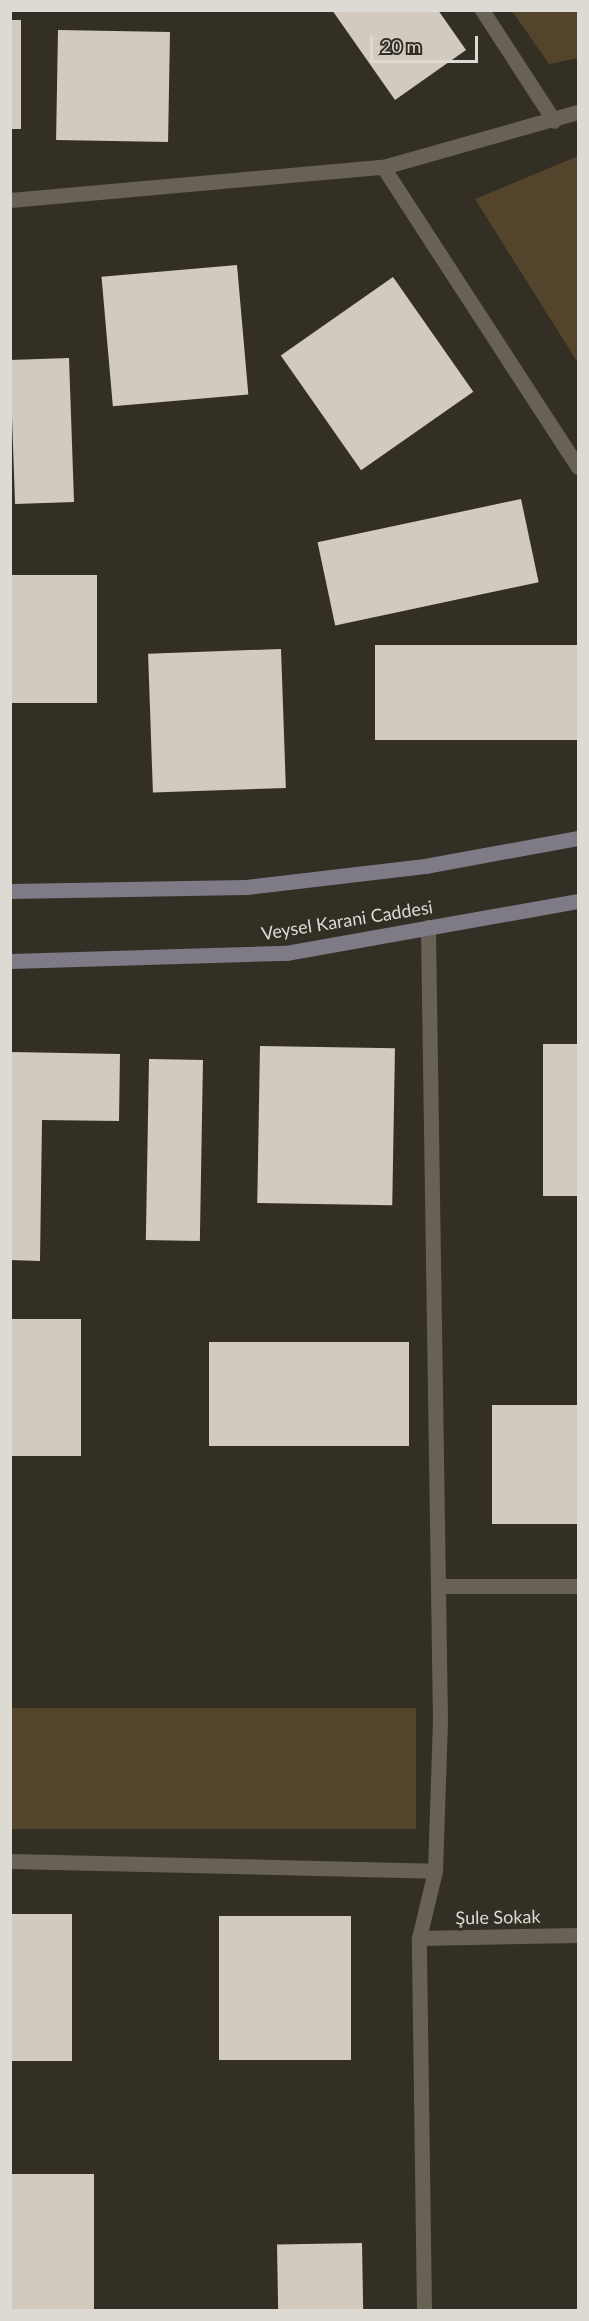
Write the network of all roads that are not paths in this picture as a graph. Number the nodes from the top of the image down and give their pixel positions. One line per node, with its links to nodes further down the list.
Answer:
1 (482, 10): 3 (street)
2 (579, 112): 3 (street)
3 (554, 121): 4 (street)
4 (383, 167): 5 (street); 6 (street)
5 (10, 200)
6 (579, 466)
7 (579, 838): 8 (main road)
8 (10, 891)
9 (579, 901): 10 (main road, Veysel Karani Caddesi)
10 (428, 927): 11 (main road, Veysel Karani Caddesi); 12 (street)
11 (10, 961)
12 (438, 1586): 13 (street); 15 (street)
13 (579, 1586)
14 (10, 1861): 15 (street)
15 (435, 1871): 17 (street)
16 (579, 1935): 17 (street, Şule Sokak)
17 (419, 1938): 18 (street)
18 (424, 2310)

